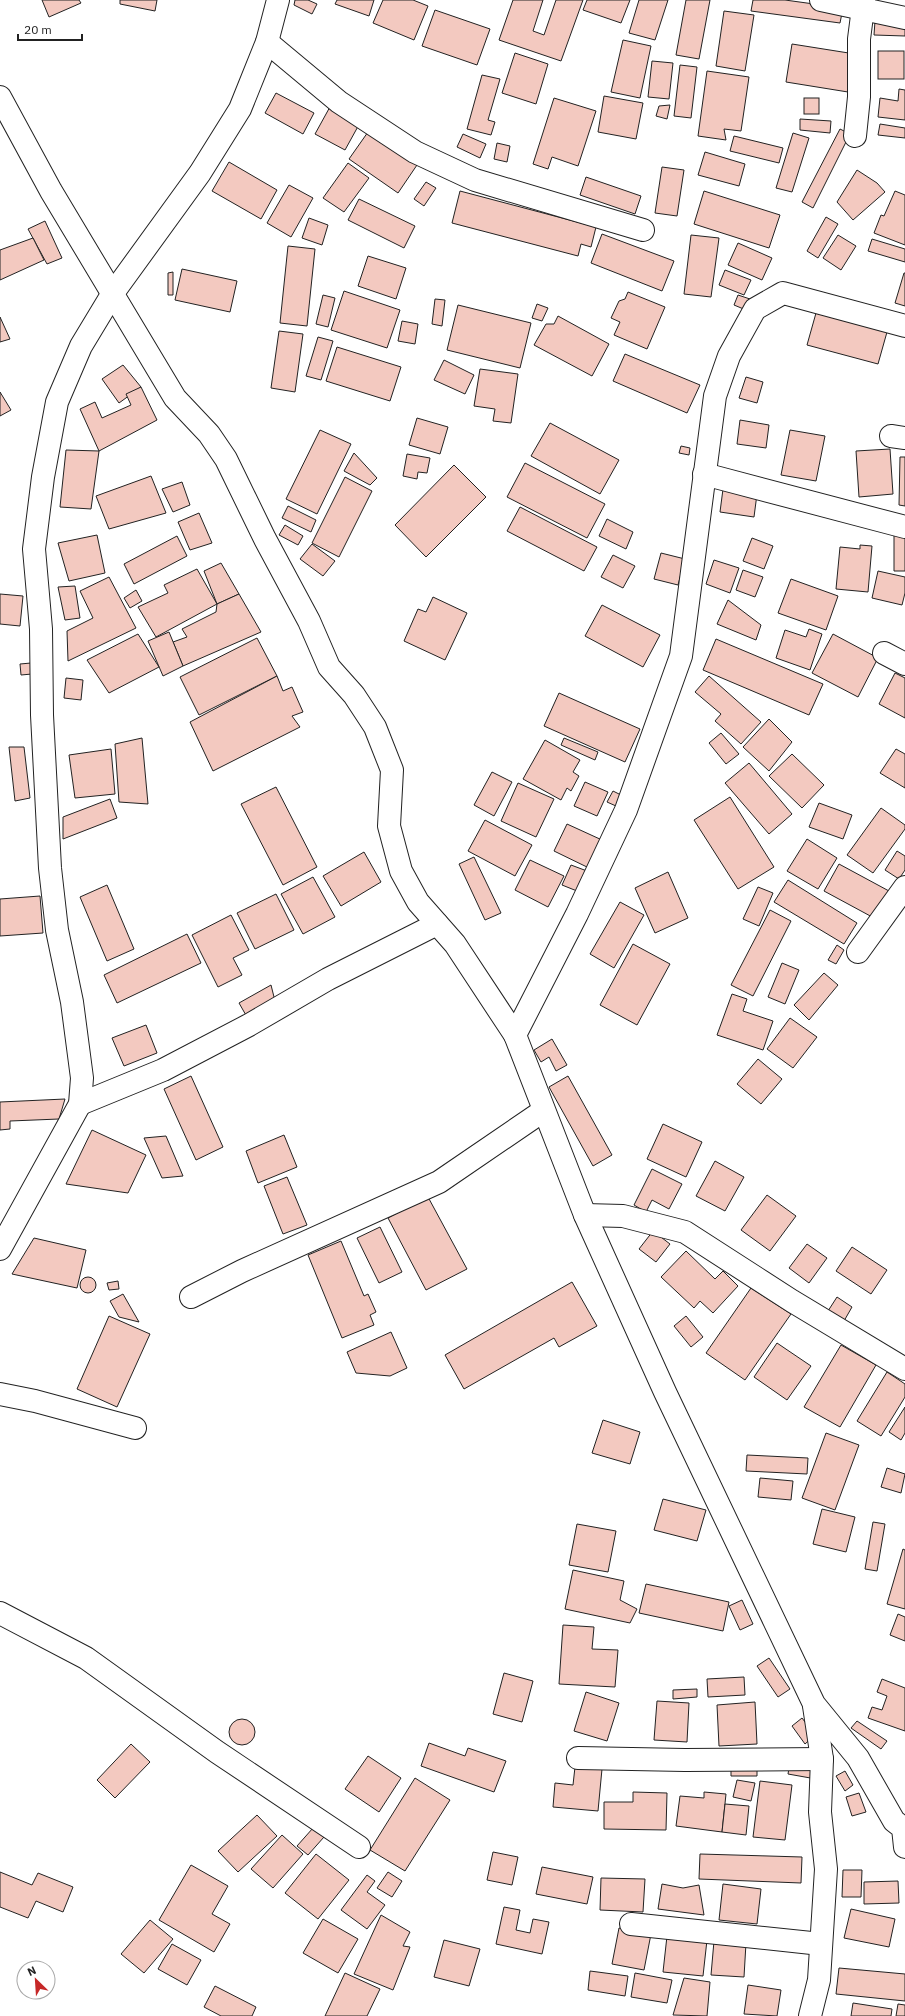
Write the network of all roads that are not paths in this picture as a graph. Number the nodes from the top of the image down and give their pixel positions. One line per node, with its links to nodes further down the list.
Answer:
1 (278, 0): 5 (street)
2 (821, 0): 3 (street)
3 (863, 4): 4 (street); 7 (street)
4 (905, 18)
5 (268, 42): 8 (street); 9 (street)
6 (0, 97): 9 (street)
7 (855, 136)
8 (643, 230)
9 (113, 293): 16 (street); 19 (street)
10 (905, 326): 11 (street)
11 (704, 474): 12 (street); 18 (street)
12 (905, 527)
13 (884, 653): 14 (street)
14 (905, 664)
15 (905, 887): 17 (street)
16 (438, 924): 18 (street); 19 (street)
17 (858, 952)
18 (514, 1034): 20 (street)
19 (80, 1104): 22 (street)
20 (543, 1111): 21 (street); 23 (street)
21 (584, 1215): 24 (street); 28 (street)
22 (0, 1249)
23 (191, 1297)
24 (905, 1369)
25 (0, 1394): 26 (street)
26 (135, 1428)
27 (0, 1613): 31 (street)
28 (814, 1704): 30 (street); 32 (street)
29 (578, 1758): 30 (street)
30 (822, 1759): 34 (street)
31 (359, 1847)
32 (905, 1847)
33 (631, 1924): 34 (street)
34 (821, 1944): 35 (street)
35 (810, 2016)

